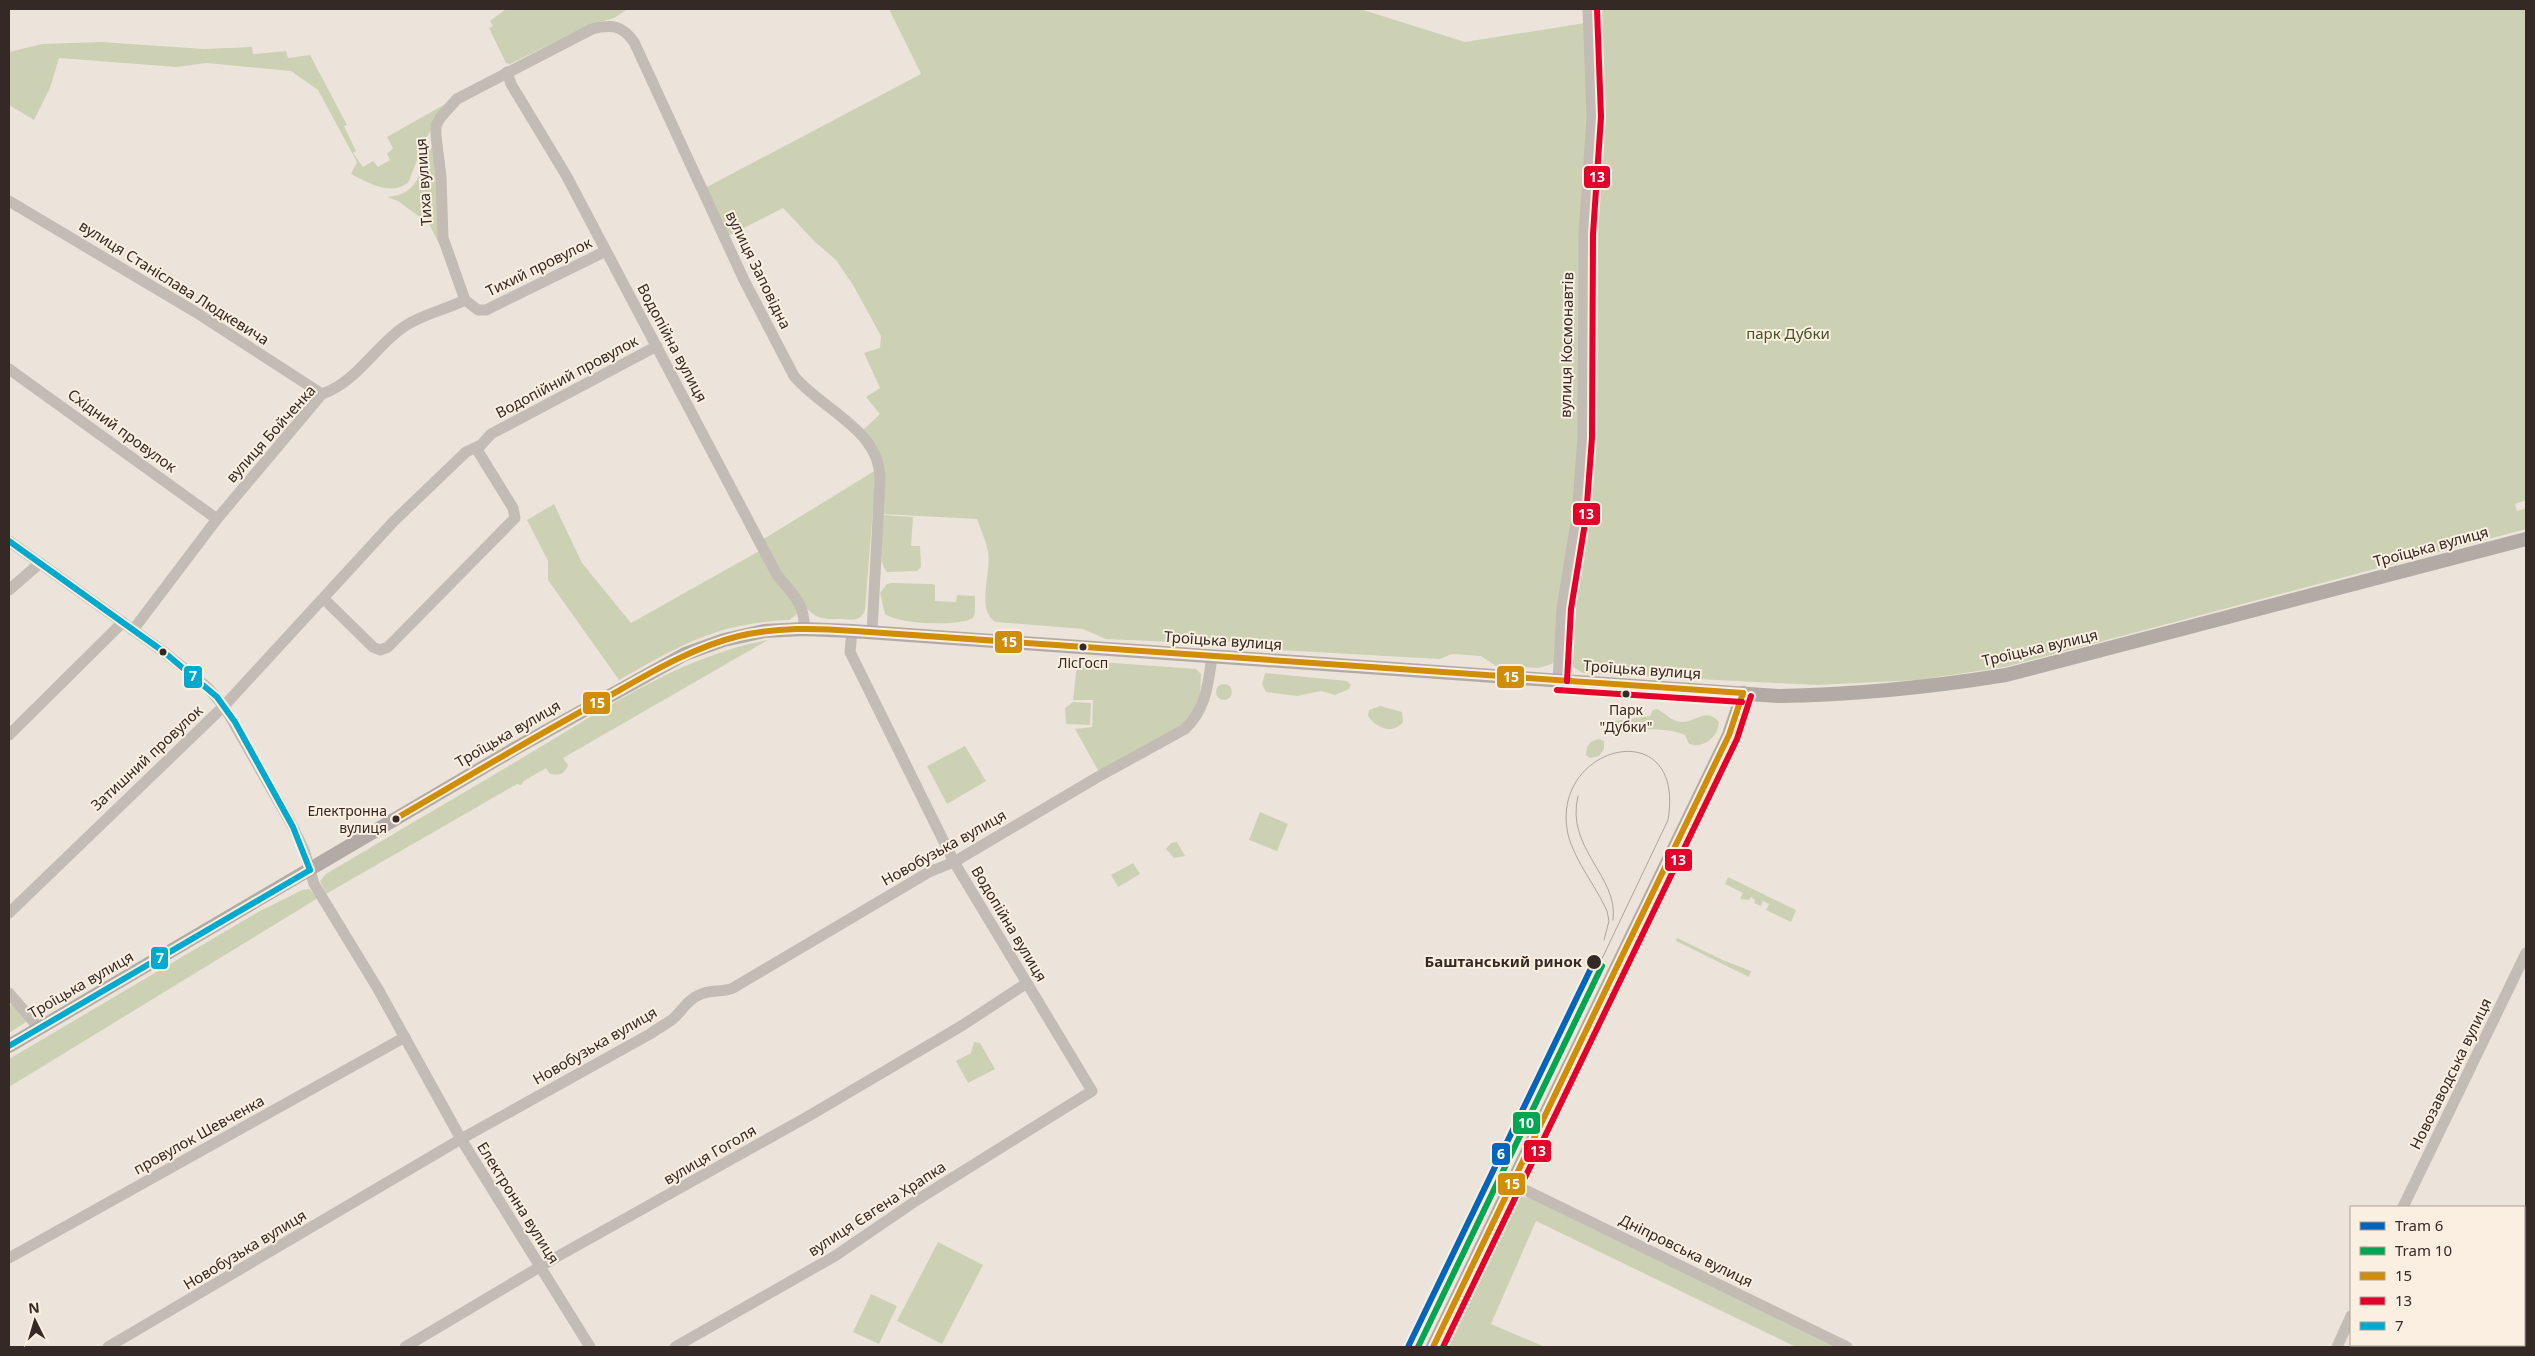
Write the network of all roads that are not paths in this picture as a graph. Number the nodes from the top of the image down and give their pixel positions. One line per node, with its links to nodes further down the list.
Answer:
1 (1588, 9): 23 (street, вулиця Космонавтів)
2 (507, 72): 4 (street, Водопійна вулиця); 5 (street, Тиха вулиця); 21 (street, вулиця Заповідна)
3 (9, 201): 8 (street, вулиця Станіслава Людкевича)
4 (606, 251): 5 (street, Тихий провулок); 6 (street, Водопійна вулиця)
5 (465, 300): 8 (street, вулиця Бойченка)
6 (657, 346): 9 (street, Водопійний провулок); 18 (street, Водопійна вулиця)
7 (9, 369): 11 (street, Східний провулок)
8 (322, 394): 11 (street, вулиця Бойченка)
9 (490, 434): 10 (street, Затишний провулок)
10 (476, 448): 16 (street, Затишний провулок); 16 (street)
11 (217, 518): 19 (street, вулиця Бойченка)
12 (2526, 539): 24 (main road, Троїцька вулиця)
13 (9, 541): 14 (street, Електронна вулиця)
14 (40, 563): 15 (street); 17 (street, Електронна вулиця)
15 (9, 590)
16 (324, 599): 25 (street, Затишний провулок)
17 (123, 622): 19 (street, Електронна вулиця); 26 (street)
18 (804, 629): 20 (main road, Троїцька вулиця); 28 (main road, Троїцька вулиця)
19 (133, 630): 25 (street, Електронна вулиця)
20 (852, 631): 21 (main road, Троїцька вулиця); 27 (street, Водопійна вулиця)
21 (872, 632): 22 (main road, Троїцька вулиця)
22 (1212, 657): 23 (main road, Троїцька вулиця); 27 (street, Новобузька вулиця)
23 (1558, 681): 24 (main road, Троїцька вулиця)
24 (1743, 693): 38 (main road)
25 (224, 706): 28 (street, Електронна вулиця); 29 (street, Затишний провулок)
26 (9, 735)
27 (954, 862): 31 (street, Водопійна вулиця); 37 (street, Новобузька вулиця)
28 (310, 870): 33 (main road, Троїцька вулиця); 34 (street, Електронна вулиця)
29 (9, 913)
30 (2526, 953): 39 (street, Новозаводська вулиця)
31 (1027, 983): 36 (street, Водопійна вулиця); 41 (street, вулиця Гоголя)
32 (9, 993): 33 (street)
33 (39, 1028): 35 (main road, Троїцька вулиця)
34 (404, 1037): 37 (street, Електронна вулиця); 40 (street, провулок Шевченка)
35 (9, 1046)
36 (1092, 1091): 46 (street, вулиця Євгена Храпка)
37 (461, 1139): 41 (street, Електронна вулиця); 43 (street, Новобузька вулиця)
38 (1511, 1183): 47 (main road); 48 (street, Дніпровська вулиця)
39 (2403, 1206)
40 (9, 1258)
41 (540, 1267): 44 (street, вулиця Гоголя); 45 (street, Електронна вулиця)
42 (2350, 1318): 49 (street)
43 (108, 1347)
44 (404, 1347)
45 (590, 1347)
46 (675, 1347)
47 (1433, 1347)
48 (1847, 1347)
49 (2336, 1347)

